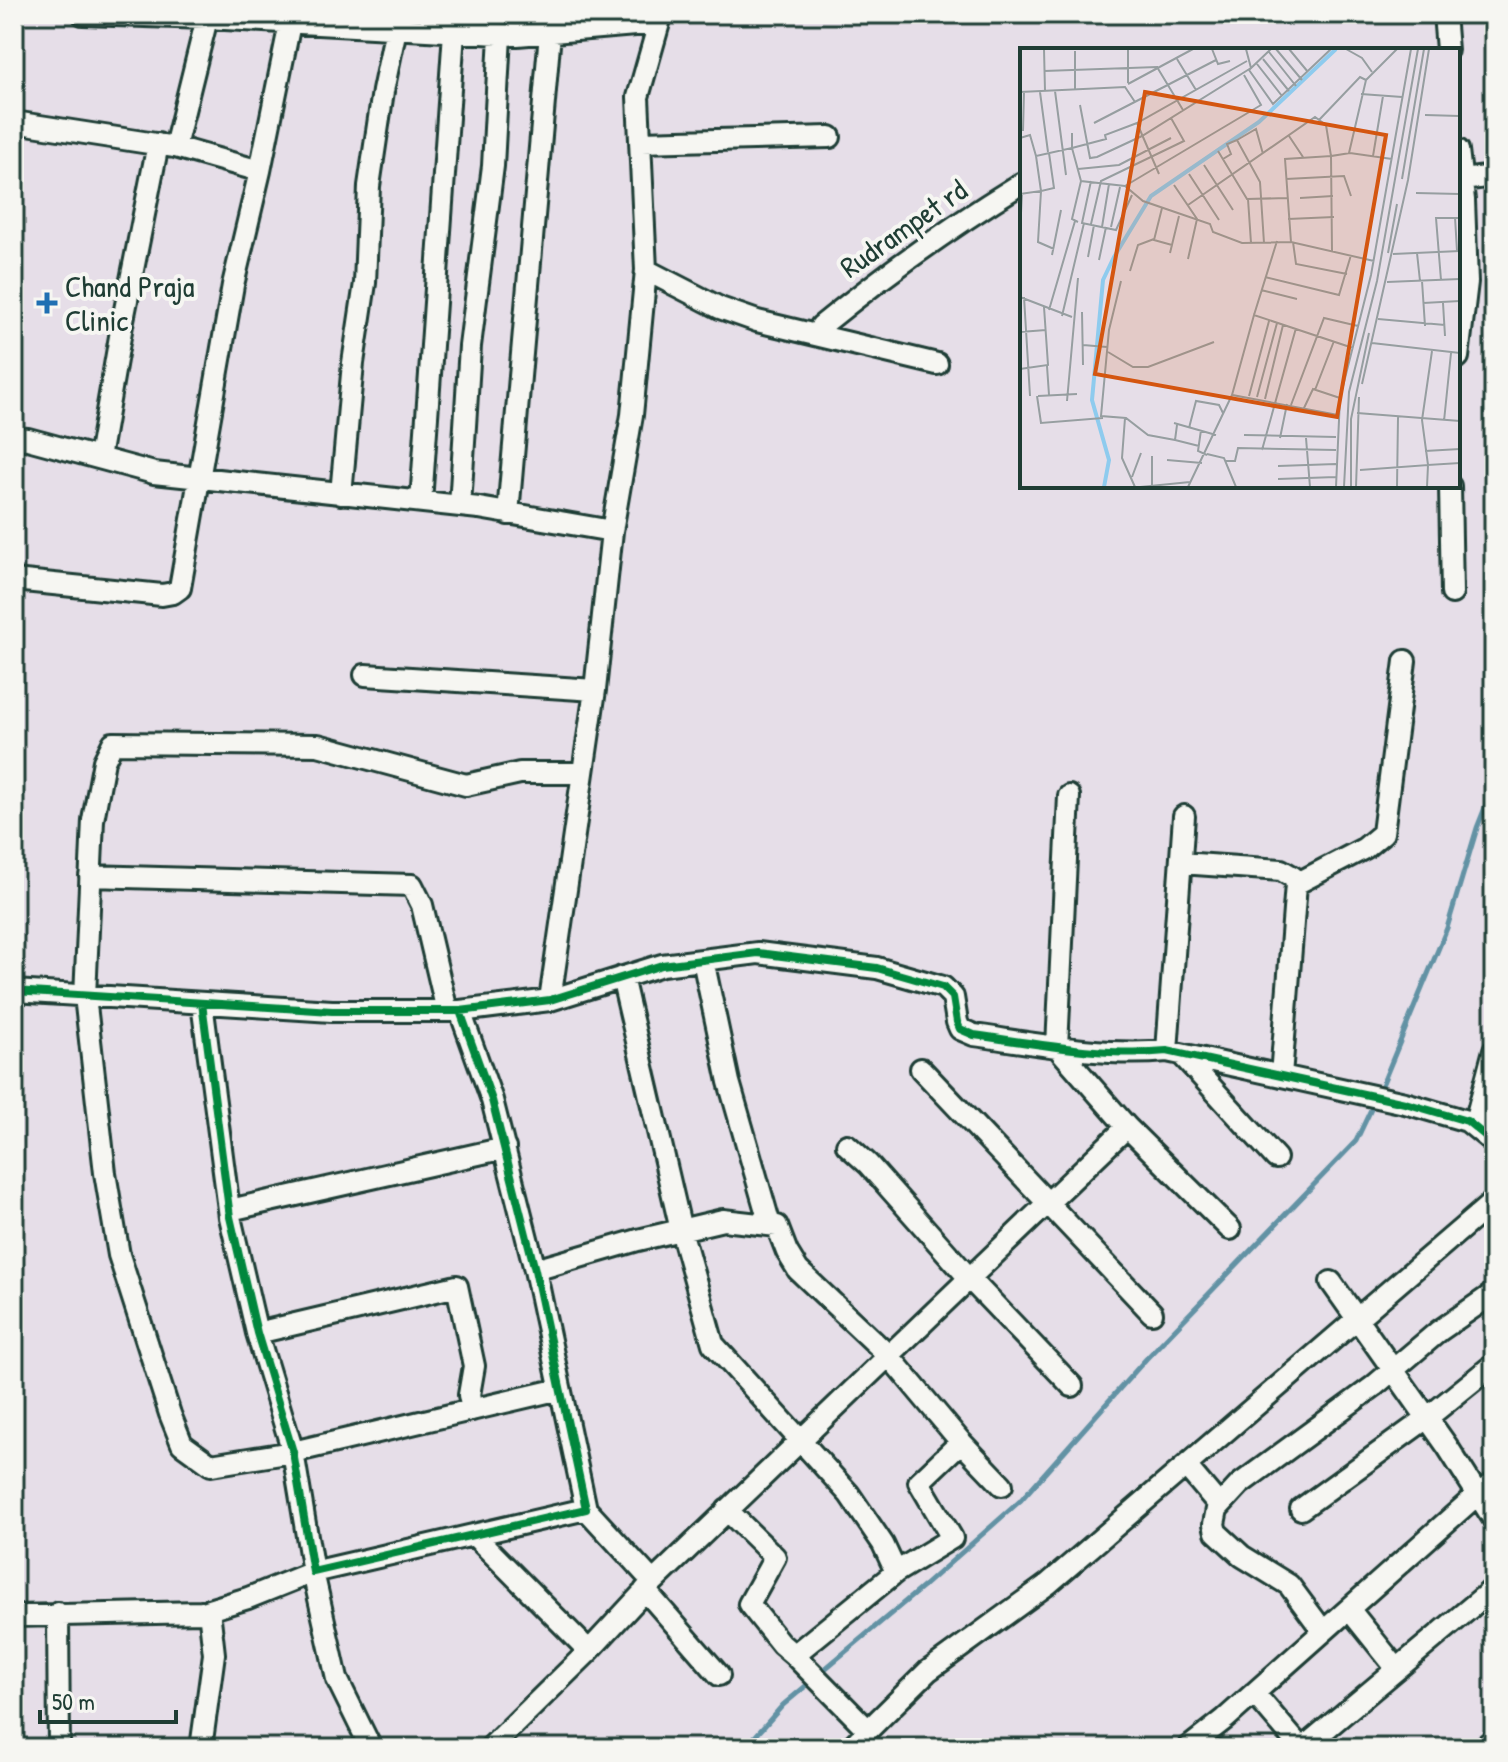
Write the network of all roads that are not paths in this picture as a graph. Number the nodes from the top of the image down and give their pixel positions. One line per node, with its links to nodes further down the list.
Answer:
1 (83, 14): 3 (street)
2 (1444, 14): 11 (street)
3 (207, 18): 7 (street); 15 (street)
4 (312, 19): 6 (street); 7 (street)
5 (660, 19): 9 (street); 14 (street)
6 (398, 22): 8 (street); 29 (street)
7 (290, 23): 17 (street)
8 (454, 32): 10 (street); 30 (street)
9 (550, 33): 10 (street); 32 (street)
10 (500, 35): 31 (street)
11 (1447, 48)
12 (14, 122): 15 (street)
13 (830, 137): 14 (street)
14 (641, 142): 21 (street)
15 (167, 146): 17 (street); 26 (street)
16 (1460, 165): 19 (street)
17 (260, 171): 27 (street)
18 (1494, 176): 19 (street)
19 (1462, 180): 23 (street)
20 (1020, 184): 22 (street, Rudrampet rd)
21 (646, 270): 24 (street); 33 (street)
22 (821, 326)
23 (1460, 340)
24 (937, 364)
25 (14, 438): 26 (street)
26 (99, 458): 27 (street)
27 (199, 478): 29 (street); 34 (street)
28 (1450, 488): 35 (street)
29 (341, 494): 30 (street)
30 (421, 502): 31 (street)
31 (460, 506): 32 (street)
32 (508, 514): 33 (street)
33 (612, 531): 38 (street)
34 (14, 580)
35 (1452, 593)
36 (1405, 661): 44 (street)
37 (365, 675): 38 (street)
38 (595, 690): 39 (street)
39 (582, 773): 43 (street); 49 (street)
40 (1069, 796): 52 (street)
41 (1184, 816): 42 (street)
42 (1181, 863): 44 (street); 54 (street)
43 (90, 876): 48 (street); 51 (street)
44 (1296, 884): 56 (street)
45 (703, 960): 46 (street); 52 (street); 66 (street)
46 (622, 977): 49 (street); 68 (street)
47 (14, 991): 48 (street)
48 (85, 996): 50 (street); 85 (street)
49 (550, 1000): 51 (street)
50 (202, 1003): 51 (street); 65 (street)
51 (454, 1011): 61 (street)
52 (1057, 1047): 54 (street); 58 (street)
53 (1494, 1050): 57 (street)
54 (1175, 1053): 56 (street); 62 (street)
55 (921, 1069): 64 (street)
56 (1281, 1076): 57 (street)
57 (1474, 1126): 59 (street)
58 (1127, 1127): 64 (street); 67 (street)
59 (1494, 1143)
60 (847, 1145): 70 (street)
61 (505, 1148): 65 (street); 69 (street)
62 (1276, 1158)
63 (1494, 1201): 74 (street)
64 (1049, 1202): 70 (street); 73 (street)
65 (230, 1210): 75 (street)
66 (770, 1225): 68 (street); 76 (street)
67 (1230, 1229)
68 (681, 1230): 69 (street); 83 (street)
69 (535, 1270): 80 (street)
70 (969, 1278): 76 (street); 79 (street)
71 (1331, 1282): 74 (street)
72 (1494, 1293): 78 (street)
73 (1152, 1313)
74 (1356, 1317): 78 (street); 86 (street)
75 (257, 1333): 81 (street); 85 (street)
76 (889, 1356): 83 (street); 84 (street)
77 (1494, 1364): 82 (street)
78 (1393, 1370): 82 (street); 89 (street)
79 (1072, 1386)
80 (560, 1389): 81 (street); 90 (street)
81 (472, 1410): 85 (street)
82 (1427, 1418): 88 (street); 91 (street)
83 (800, 1441): 92 (street); 96 (street)
84 (961, 1442): 87 (street); 96 (street)
85 (293, 1452): 95 (street)
86 (1186, 1466): 89 (street); 109 (street)
87 (1002, 1485)
88 (1486, 1489): 93 (street); 99 (street)
89 (1219, 1505): 103 (street)
90 (586, 1509): 94 (street); 97 (street)
91 (1301, 1509)
92 (727, 1510): 97 (street); 105 (street)
93 (1494, 1520)
94 (474, 1535): 95 (street); 104 (street)
95 (313, 1572): 100 (street); 113 (street)
96 (896, 1572): 105 (street)
97 (649, 1586): 104 (street); 107 (street)
98 (1494, 1588): 106 (street)
99 (1349, 1609): 103 (street); 106 (street)
100 (209, 1610): 101 (street); 112 (street)
101 (58, 1613): 102 (street); 111 (street)
102 (14, 1616)
103 (1323, 1631): 108 (street)
104 (589, 1651): 114 (street)
105 (798, 1659): 109 (street)
106 (1397, 1669): 117 (street)
107 (719, 1675)
108 (1254, 1693): 116 (street); 117 (street)
109 (868, 1730): 115 (street)
110 (1494, 1739): 118 (street)
111 (59, 1748)
112 (201, 1748)
113 (371, 1748)
114 (490, 1748)
115 (850, 1748)
116 (1188, 1748)
117 (1302, 1748)
118 (1483, 1748)

